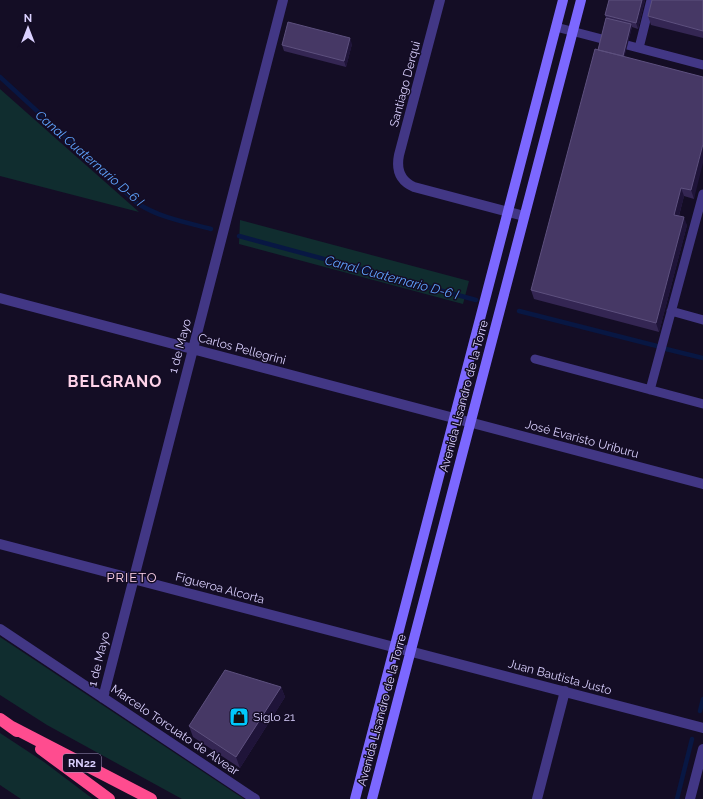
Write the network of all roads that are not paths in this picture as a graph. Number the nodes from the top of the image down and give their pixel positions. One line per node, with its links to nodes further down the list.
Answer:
1 (283, 0): 18 (street, 1 de Mayo)
2 (440, 0): 13 (street, Santiago Derqui)
3 (563, 0): 6 (main road, Avenida Lisandro de la Torre)
4 (581, 0): 7 (main road, Avenida Lisandro de la Torre)
5 (651, 0): 10 (lane)
6 (556, 27): 7 (lane); 13 (main road, Avenida Lisandro de la Torre)
7 (572, 31): 8 (lane); 14 (main road, Avenida Lisandro de la Torre)
8 (602, 39)
9 (627, 45): 10 (lane)
10 (639, 48): 11 (lane)
11 (703, 65)
12 (703, 194): 16 (lane)
13 (508, 212): 14 (street); 22 (main road, Avenida Lisandro de la Torre)
14 (524, 216): 23 (main road, Avenida Lisandro de la Torre)
15 (0, 298): 18 (street, Carlos Pellegrini)
16 (671, 311): 17 (lane); 20 (lane)
17 (703, 320)
18 (193, 349): 22 (street, Carlos Pellegrini); 26 (street, 1 de Mayo)
19 (536, 360): 20 (lane)
20 (650, 390): 21 (lane)
21 (703, 404)
22 (454, 418): 23 (street, José Evaristo Uriburu); 28 (main road, Avenida Lisandro de la Torre)
23 (470, 422): 24 (street, José Evaristo Uriburu); 29 (main road, Avenida Lisandro de la Torre)
24 (703, 484)
25 (0, 544): 26 (street, Figueroa Alcorta)
26 (133, 579): 28 (street, Figueroa Alcorta); 31 (street, 1 de Mayo)
27 (0, 629): 31 (street, Marcelo Torcuato de Alvear)
28 (395, 646): 29 (street, Figueroa Alcorta); 39 (main road, Avenida Lisandro de la Torre)
29 (411, 651): 30 (street, Juan Bautista Justo); 40 (main road, Avenida Lisandro de la Torre)
30 (565, 692): 34 (street, Juan Bautista Justo); 41 (street)
31 (103, 698): 38 (street, Marcelo Torcuato de Alvear)
32 (0, 719): 33 (highway, RN22)
33 (12, 727): 36 (highway, RN22); 37 (highway, RN22)
34 (703, 728)
35 (703, 749): 42 (street)
36 (109, 799)
37 (151, 799)
38 (255, 799)
39 (356, 799)
40 (372, 799)
41 (537, 799)
42 (690, 799)

